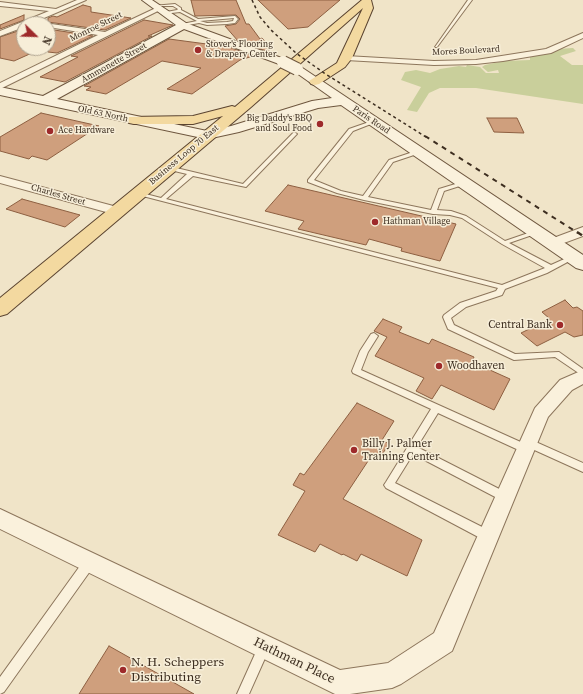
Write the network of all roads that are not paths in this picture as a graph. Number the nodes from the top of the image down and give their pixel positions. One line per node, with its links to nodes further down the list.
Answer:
1 (83, 0): 8 (street)
2 (146, 0): 6 (main road, Paris Road)
3 (367, 0): 18 (main road); 24 (main road, Business Loop 70 East)
4 (470, 0): 17 (lane)
5 (0, 4): 8 (street)
6 (159, 9): 7 (lane); 7 (lane); 11 (main road, Paris Road); 15 (street, Monroe Street)
7 (177, 9): 10 (lane)
8 (57, 10): 9 (street)
9 (43, 16)
10 (198, 21): 10 (lane); 11 (lane)
11 (183, 25): 19 (main road, Paris Road, bridge); 22 (main road, Ammonette Street)
12 (56, 26): 15 (street)
13 (16, 27): 14 (street)
14 (0, 34)
15 (104, 34): 20 (street, Monroe Street)
16 (583, 35): 18 (street, Mores Boulevard)
17 (436, 46)
18 (346, 58): 19 (main road)
19 (315, 81): 23 (main road, Paris Road)
20 (0, 86)
21 (0, 91): 22 (main road, Old 63 North)
22 (44, 101): 25 (main road, Old 63 North)
23 (343, 101): 26 (main road, Paris Road); 28 (main road)
24 (246, 104): 25 (main road); 28 (main road, Business Loop 70 East)
25 (134, 120): 28 (main road, Old 63 North)
26 (374, 122): 29 (main road, Paris Road); 35 (lane)
27 (294, 134): 31 (lane)
28 (207, 135): 30 (main road, Business Loop 70 East)
29 (418, 152): 33 (main road, Paris Road); 35 (lane)
30 (168, 168): 31 (lane); 34 (main road, Business Loop 70 East)
31 (192, 174): 36 (lane)
32 (0, 179): 37 (street, Charles Street)
33 (464, 183): 38 (lane); 40 (main road, Paris Road)
34 (138, 194): 36 (lane); 37 (main road, Business Loop 70 East)
35 (364, 198): 38 (lane)
36 (162, 200): 45 (lane)
37 (117, 212): 46 (main road, Business Loop 70 East)
38 (432, 212): 41 (lane)
39 (583, 231): 42 (street)
40 (536, 232): 41 (lane); 42 (main road, Paris Road)
41 (504, 243): 44 (lane)
42 (553, 243): 43 (main road, Paris Road)
43 (578, 260): 44 (lane)
44 (550, 268): 45 (lane)
45 (502, 287): 48 (lane)
46 (0, 309)
47 (374, 336): 50 (lane)
48 (583, 373)
49 (583, 376): 51 (street, Hathman Place)
50 (436, 408): 51 (lane); 52 (lane)
51 (527, 446): 53 (lane); 54 (street, Hathman Place)
52 (411, 449): 54 (lane); 56 (lane)
53 (583, 468)
54 (505, 497): 56 (street, Hathman Place)
55 (0, 520): 57 (street, Hathman Place)
56 (488, 536): 59 (street, Hathman Place)
57 (90, 563): 58 (street, Hathman Place); 60 (lane)
58 (264, 647): 59 (street, Hathman Place); 61 (lane)
59 (363, 687)
60 (0, 688)
61 (243, 694)

